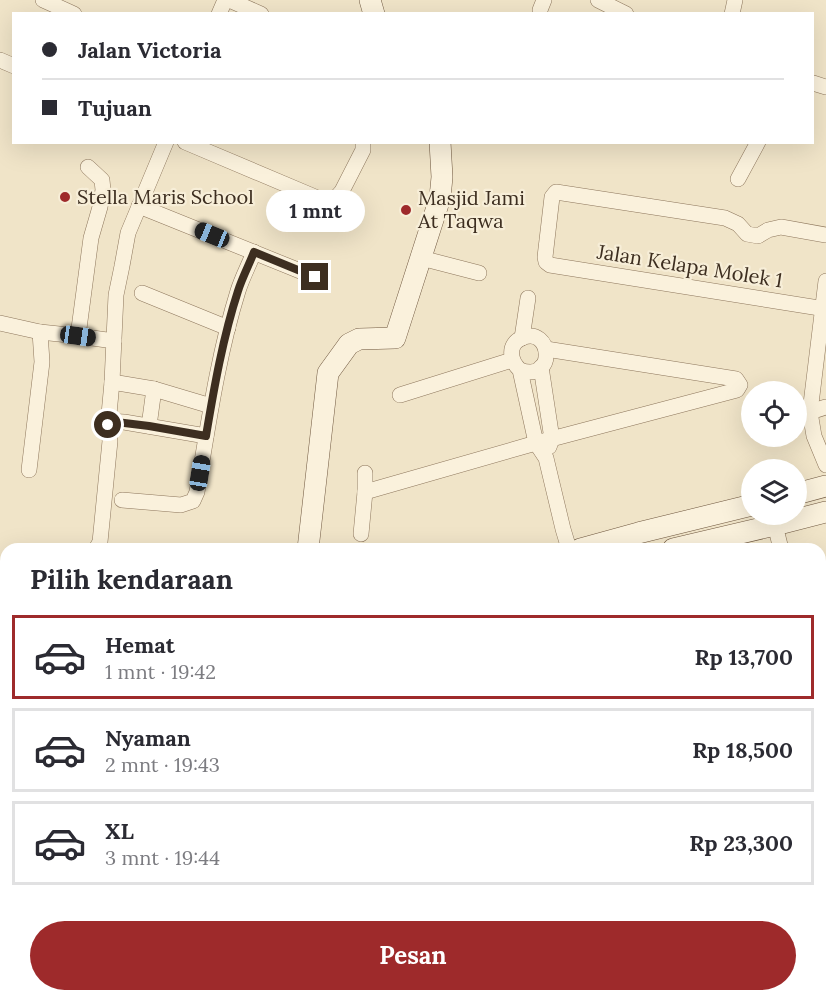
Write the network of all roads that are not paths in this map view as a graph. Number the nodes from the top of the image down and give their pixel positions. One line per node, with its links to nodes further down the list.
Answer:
1 (43, 0): 4 (street)
2 (226, 0): 5 (street)
3 (598, 0): 6 (street)
4 (70, 12)
5 (256, 12)
6 (622, 12)
7 (165, 144): 14 (street)
8 (190, 144): 9 (street)
9 (363, 144)
10 (440, 144): 17 (street)
11 (757, 144): 13 (street)
12 (88, 167): 27 (street)
13 (738, 179)
14 (139, 207): 16 (street); 29 (street)
15 (826, 235): 23 (street, Jalan Kelapa Molek 1)
16 (254, 252): 19 (street); 25 (street)
17 (421, 258): 18 (street); 58 (street)
18 (479, 273)
19 (315, 277)
20 (826, 281): 23 (street)
21 (142, 292): 25 (street)
22 (528, 297): 28 (street)
23 (825, 309): 38 (street)
24 (0, 323): 26 (street)
25 (228, 328): 36 (street)
26 (40, 332): 27 (street); 46 (street)
27 (78, 336): 29 (street)
28 (522, 338): 30 (street); 31 (street)
29 (114, 341): 33 (street)
30 (546, 349): 32 (street); 42 (street)
31 (516, 365): 32 (street); 35 (street); 43 (street)
32 (541, 367): 42 (street)
33 (112, 382): 34 (street); 39 (street)
34 (154, 389): 36 (street); 40 (street)
35 (400, 395)
36 (211, 406): 41 (street)
37 (826, 407): 38 (street)
38 (810, 412): 45 (street)
39 (108, 423): 40 (street); 57 (street)
40 (149, 426): 41 (street)
41 (206, 436): 51 (street)
42 (552, 439): 43 (street); 44 (street)
43 (536, 443): 44 (street); 50 (street)
44 (546, 458): 59 (street)
45 (826, 465)
46 (29, 470)
47 (365, 473): 50 (street)
48 (826, 486): 49 (street)
49 (807, 491)
50 (365, 492): 56 (street)
51 (122, 500)
52 (741, 508): 60 (street)
53 (826, 512): 54 (street)
54 (807, 517)
55 (776, 525): 61 (street); 62 (street)
56 (361, 534)
57 (99, 543)
58 (309, 543)
59 (567, 543)
60 (602, 543)
61 (699, 543)
62 (780, 543)

